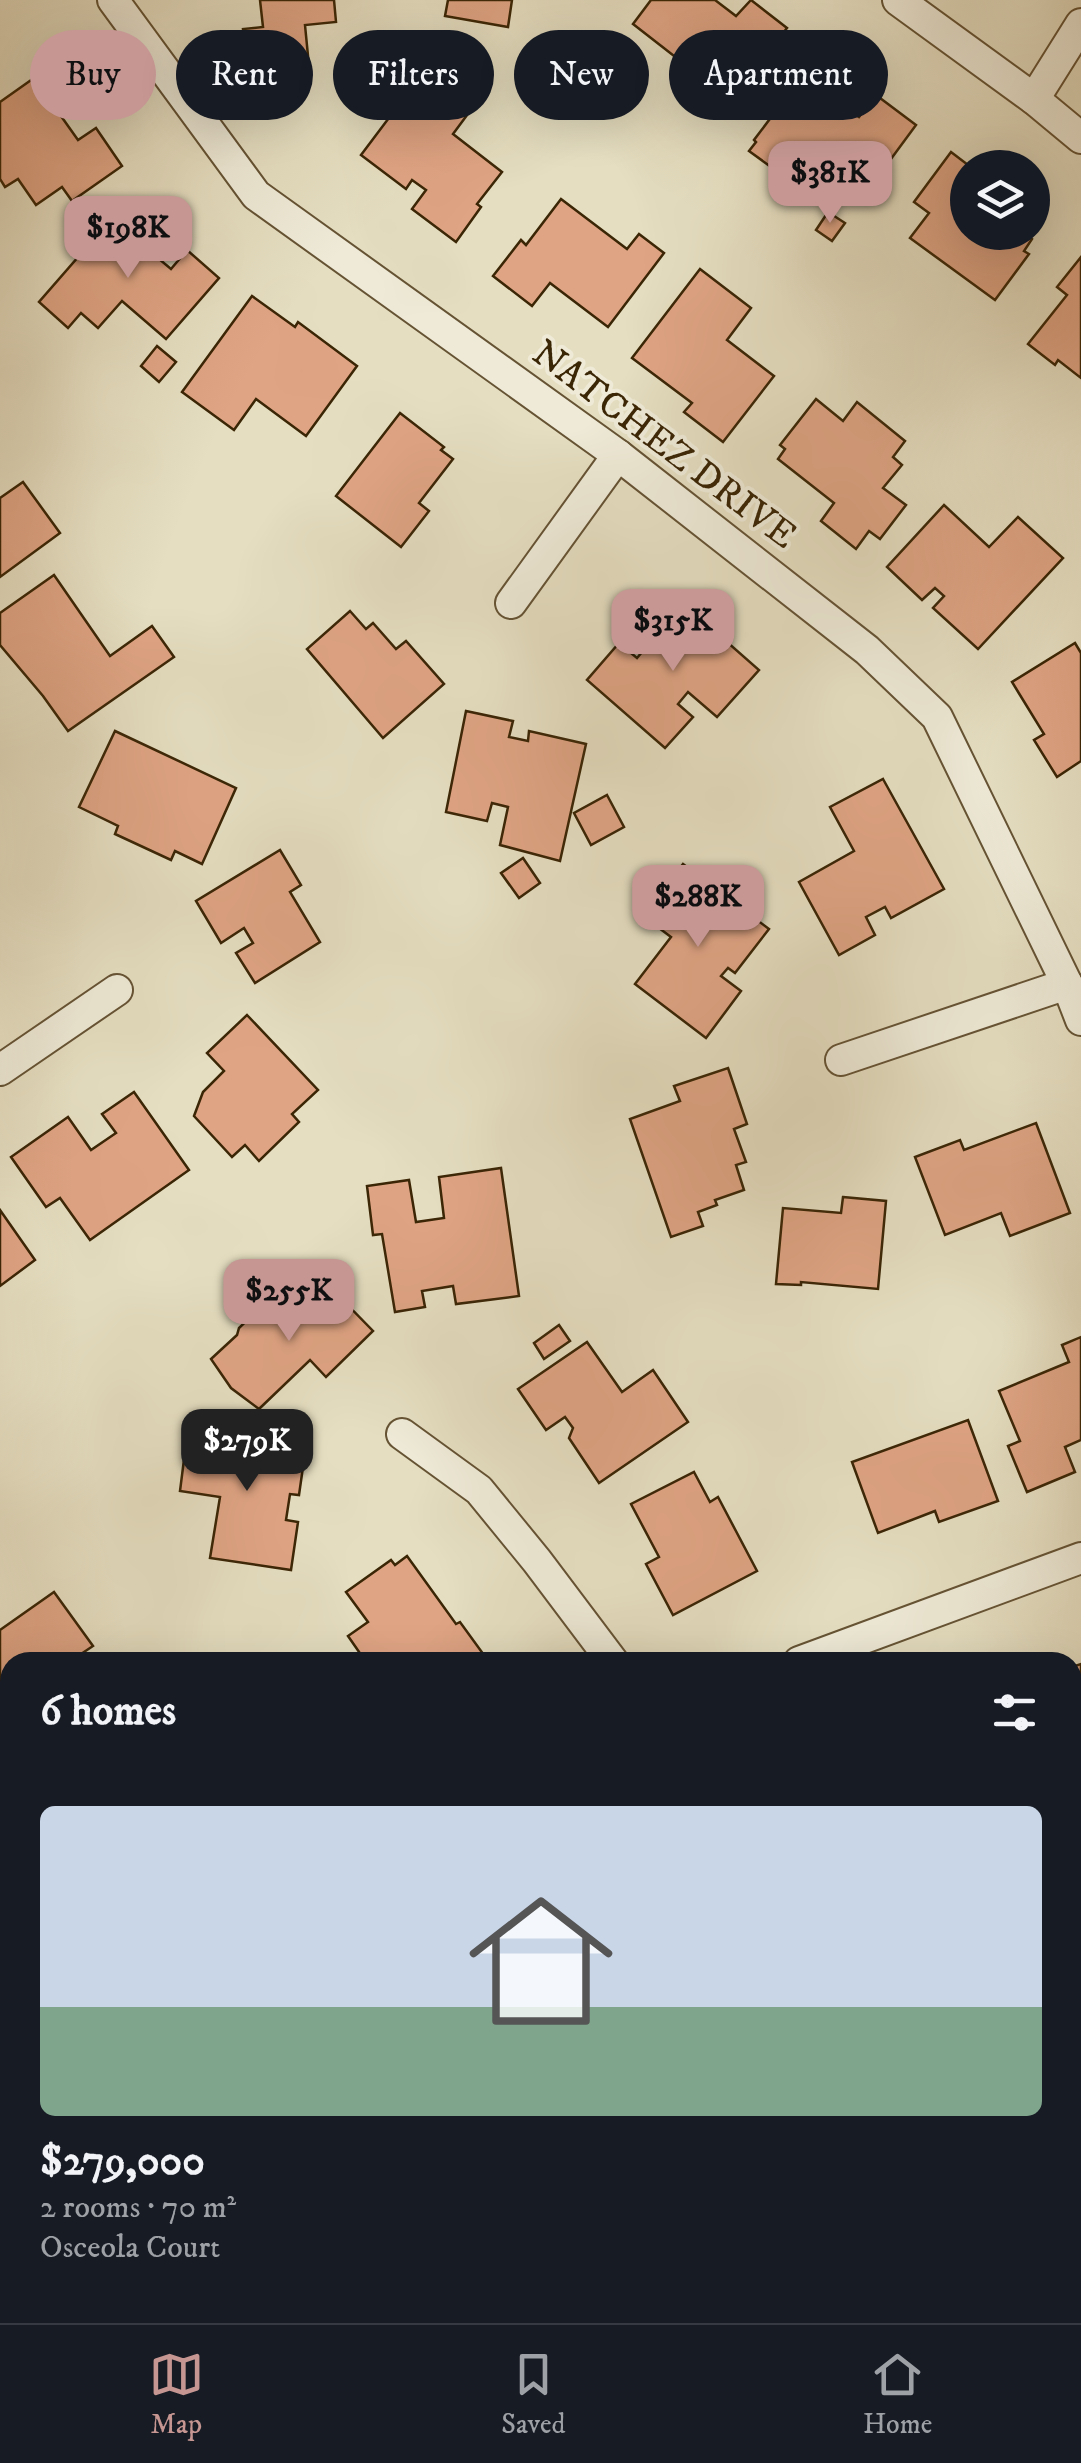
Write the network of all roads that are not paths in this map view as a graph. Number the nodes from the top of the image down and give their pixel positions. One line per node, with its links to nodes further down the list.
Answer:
1 (113, 0): 6 (street, NATCHEZ DRIVE)
2 (898, 0): 4 (street)
3 (1081, 24): 4 (street)
4 (1034, 98): 5 (street)
5 (1081, 138)
6 (618, 456): 7 (street); 8 (street, NATCHEZ DRIVE)
7 (510, 603)
8 (1067, 984): 10 (street, NATCHEZ DRIVE); 11 (street)
9 (117, 990): 12 (street)
10 (1081, 1020)
11 (841, 1060)
12 (0, 1070)
13 (402, 1434): 15 (street)
14 (1081, 1558): 16 (street)
15 (605, 1652)
16 (825, 1652)

